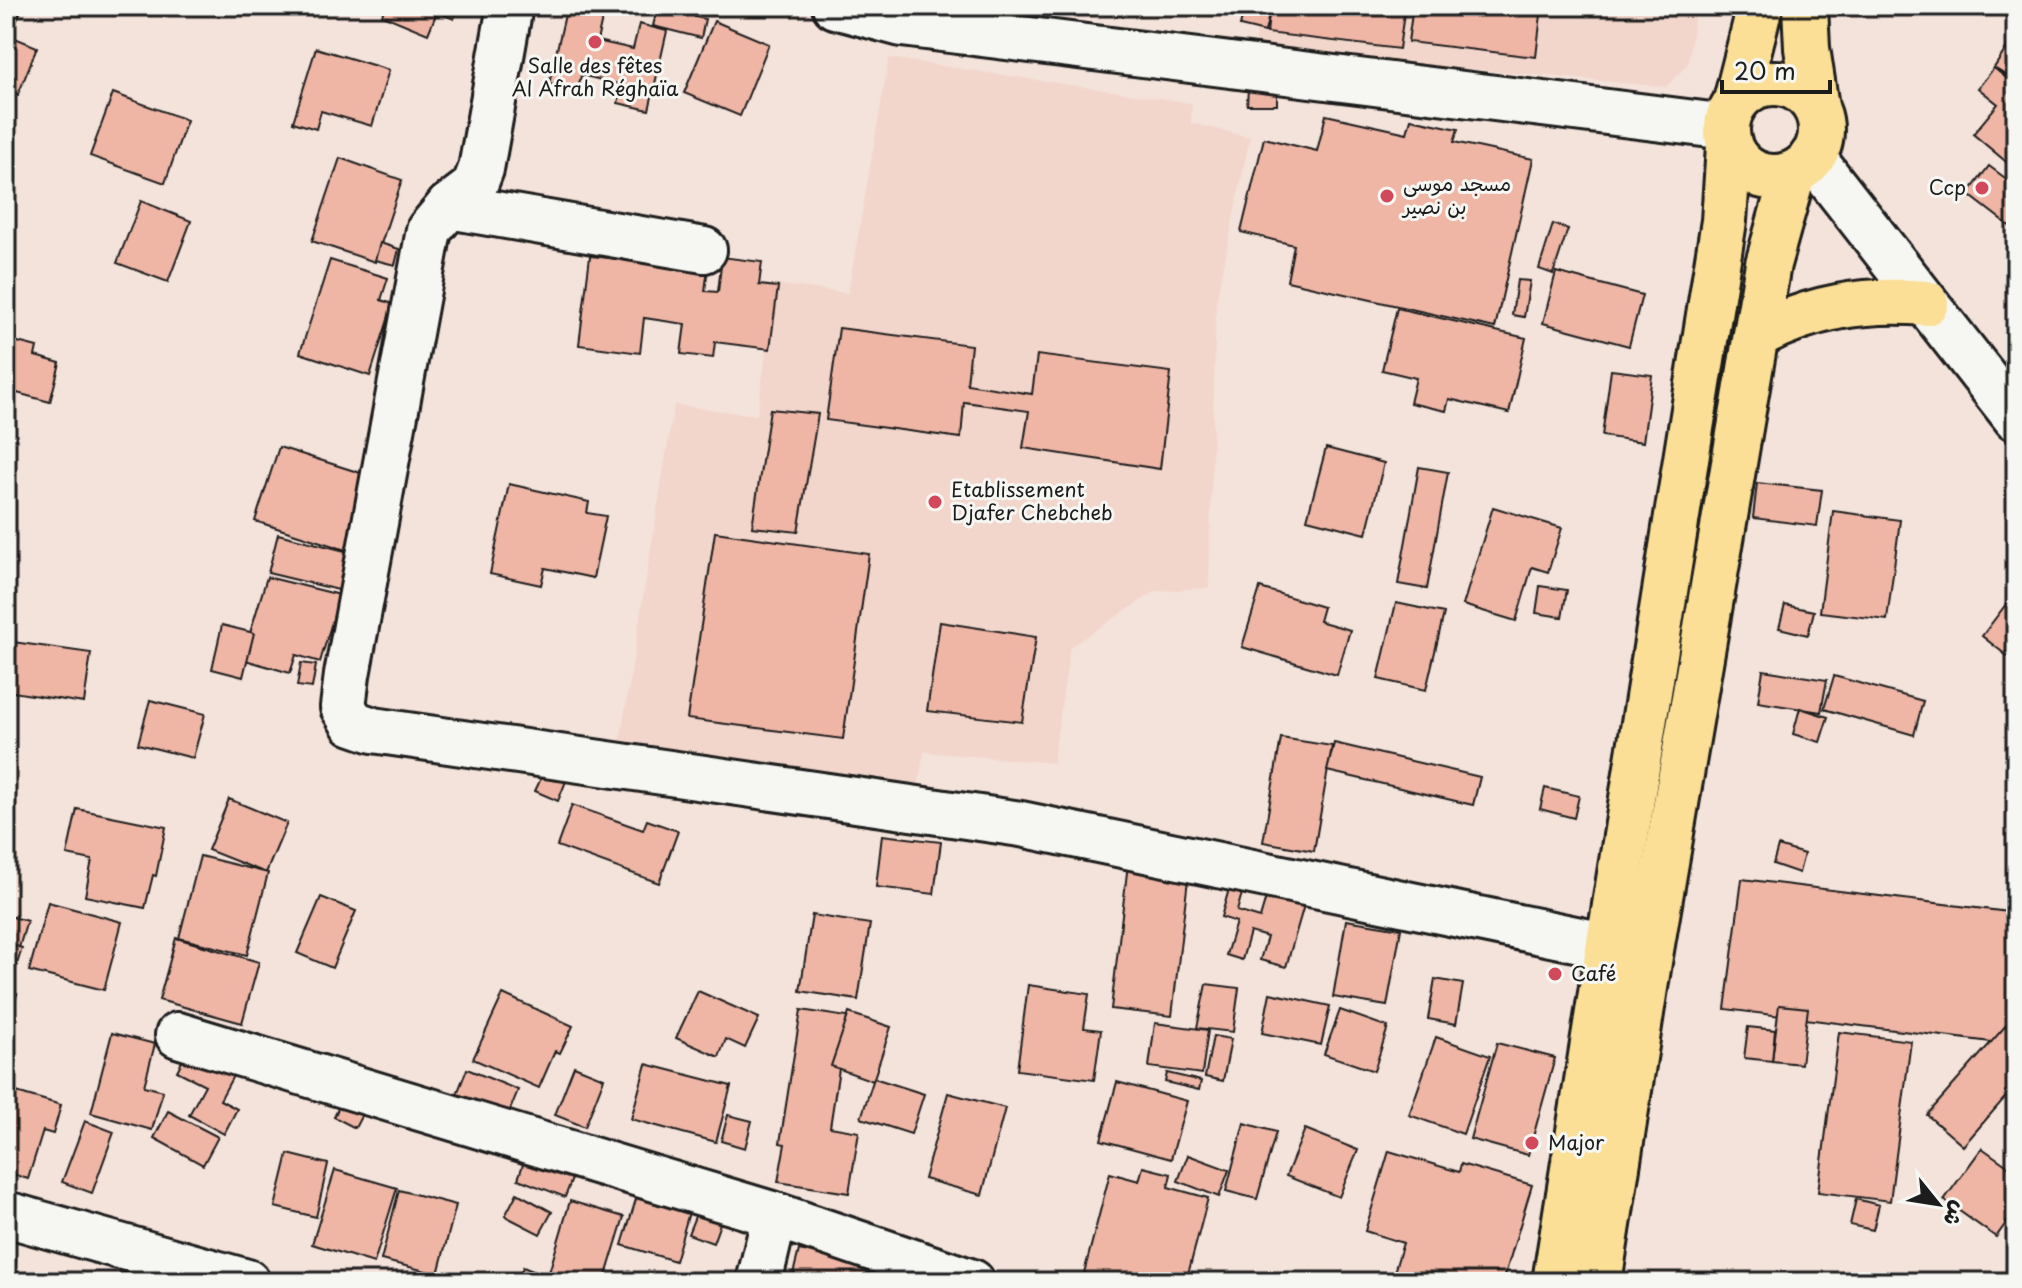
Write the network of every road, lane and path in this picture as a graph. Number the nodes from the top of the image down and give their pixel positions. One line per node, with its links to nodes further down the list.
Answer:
1 (510, 6): 9 (street)
2 (835, 6): 5 (street)
3 (1760, 6): 7 (highway)
4 (1805, 6): 6 (highway)
5 (948, 18): 7 (street)
6 (1816, 107): 7 (highway); 8 (highway)
7 (1731, 125): 8 (highway); 14 (highway)
8 (1803, 165): 11 (street); 12 (highway)
9 (449, 206): 10 (street); 14 (street)
10 (704, 250)
11 (1926, 303): 12 (highway); 13 (street)
12 (1756, 336): 22 (highway)
13 (2010, 397)
14 (1609, 946): 21 (highway)
15 (178, 1035): 17 (street)
16 (6, 1214): 18 (street)
17 (775, 1215): 19 (street); 20 (street)
18 (247, 1282)
19 (759, 1282)
20 (972, 1282)
21 (1555, 1282)
22 (1599, 1282)

